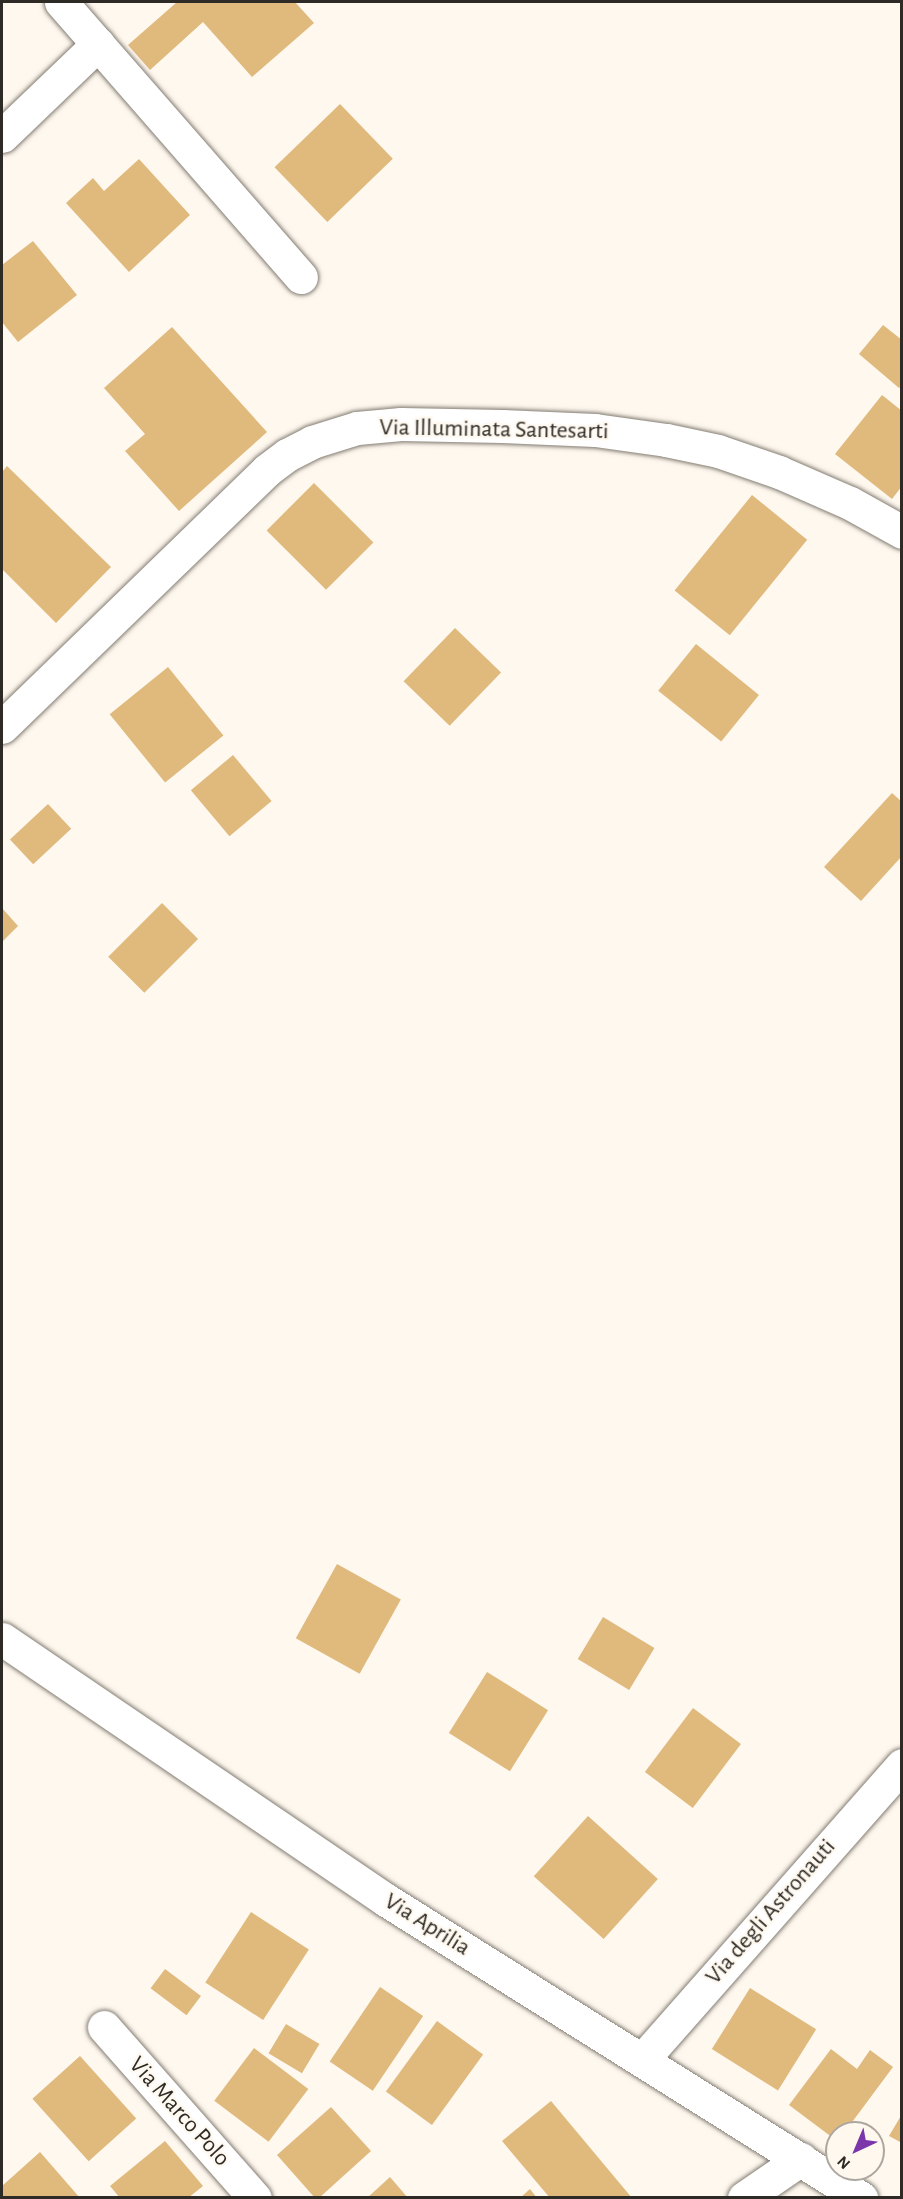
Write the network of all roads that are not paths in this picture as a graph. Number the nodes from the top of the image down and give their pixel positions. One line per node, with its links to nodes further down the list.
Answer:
1 (61, 2): 2 (street)
2 (98, 44): 3 (street); 4 (street)
3 (2, 136)
4 (301, 277)
5 (902, 532): 6 (street, Via Illuminata Santesarti)
6 (2, 727)
7 (2, 1639): 10 (street, Via Aprilia)
8 (902, 1765): 10 (street, Via degli Astronauti)
9 (104, 2027): 12 (street, Via Marco Polo)
10 (642, 2060): 11 (street, Via Aprilia)
11 (801, 2159): 13 (street); 14 (street, Via Aprilia)
12 (255, 2198)
13 (744, 2198)
14 (861, 2198)

